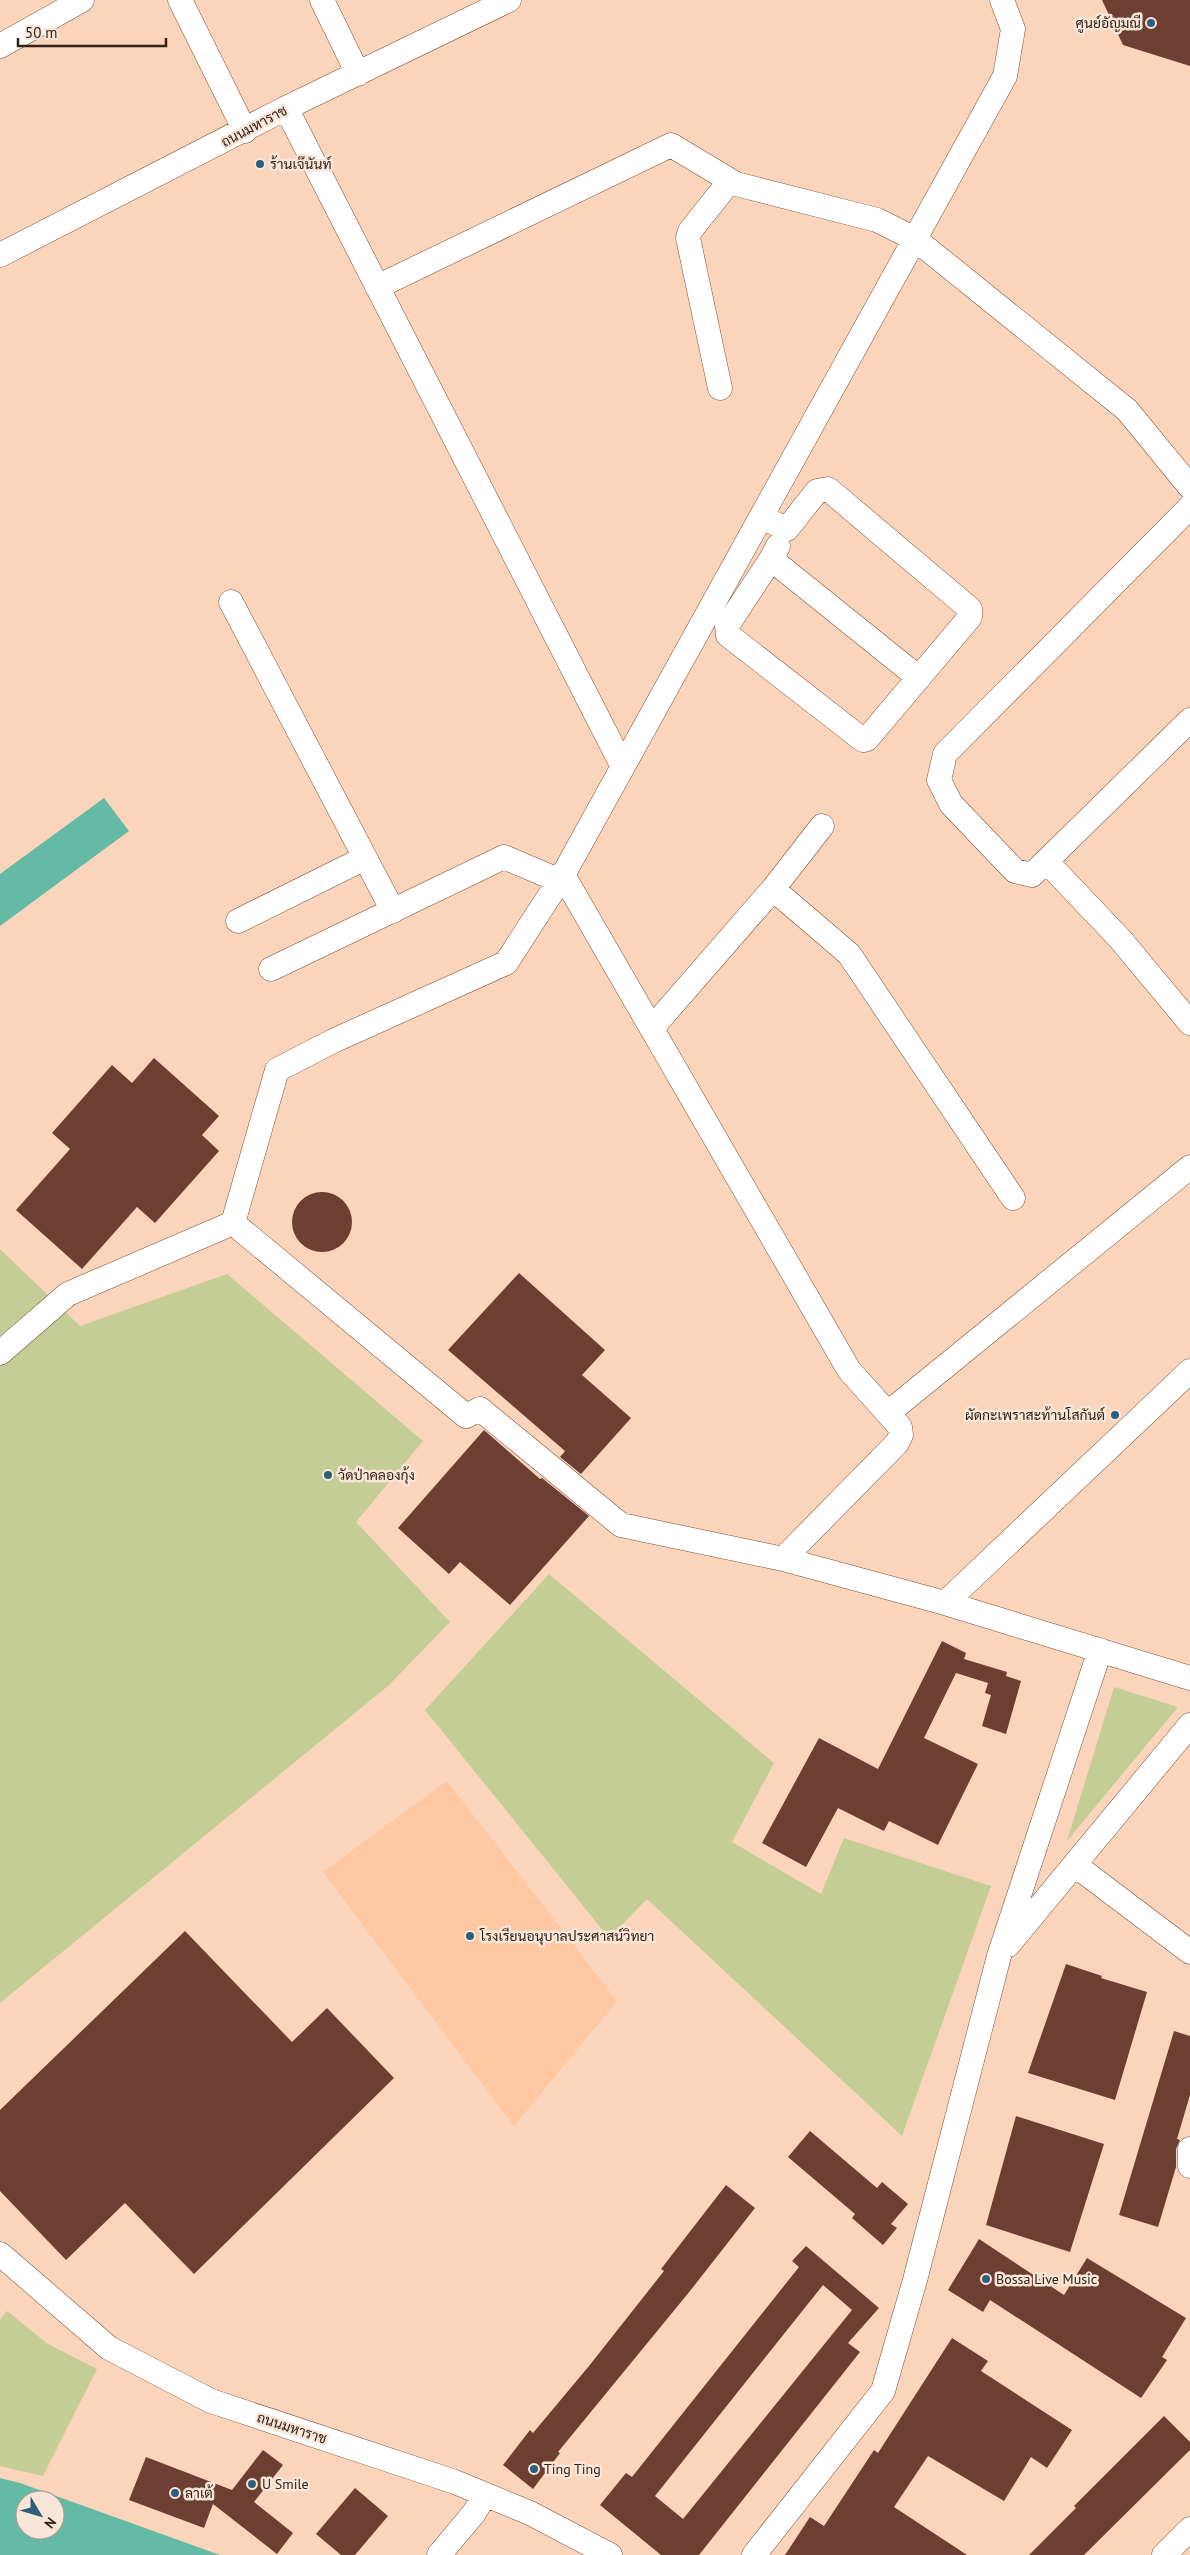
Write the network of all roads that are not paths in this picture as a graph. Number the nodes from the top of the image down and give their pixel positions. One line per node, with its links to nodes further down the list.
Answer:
1 (82, 0): 7 (street)
2 (180, 0): 10 (street)
3 (322, 0): 8 (street)
4 (509, 0): 6 (street, ถนนมหาราช)
5 (1002, 0): 12 (street)
6 (485, 5): 8 (street, ถนนมหาราช)
7 (0, 46)
8 (358, 74): 9 (street, ถนนมหาราช)
9 (286, 108): 10 (street, ถนนมหาราช); 14 (street)
10 (245, 131): 13 (street, ถนนมหาราช)
11 (730, 181): 12 (street); 14 (street); 15 (street)
12 (914, 239): 16 (street); 18 (street)
13 (0, 255)
14 (377, 287): 24 (street)
15 (720, 388)
16 (1190, 487)
17 (1190, 507): 27 (street)
18 (761, 517): 19 (street); 24 (street)
19 (787, 529): 20 (street); 22 (street)
20 (771, 559): 22 (street); 22 (street)
21 (231, 602): 26 (street)
22 (919, 678)
23 (1190, 720): 27 (street)
24 (623, 767): 28 (street)
25 (822, 826): 29 (street)
26 (365, 858): 30 (street); 31 (street)
27 (1048, 862): 33 (street)
28 (561, 878): 30 (street); 34 (street); 37 (street)
29 (773, 889): 34 (street); 36 (street)
30 (392, 911): 32 (street)
31 (238, 921)
32 (271, 969)
33 (1190, 1023)
34 (652, 1028): 40 (street)
35 (1190, 1167): 40 (street)
36 (1013, 1198)
37 (232, 1223): 38 (street); 41 (street)
38 (0, 1353)
39 (1190, 1371): 42 (street)
40 (888, 1413): 41 (street)
41 (783, 1559): 42 (street)
42 (945, 1603): 43 (street)
43 (1100, 1650): 44 (street); 48 (street)
44 (1190, 1678)
45 (1190, 1725): 46 (street)
46 (1075, 1865): 47 (street); 48 (street)
47 (1190, 1952)
48 (999, 1956): 56 (street)
49 (1190, 2149): 50 (street)
50 (1190, 2166)
51 (0, 2254): 52 (street, ถนนมหาราช)
52 (484, 2495): 54 (street); 55 (street, ถนนมหาราช)
53 (1190, 2529): 57 (street)
54 (439, 2555)
55 (610, 2555)
56 (754, 2555)
57 (1164, 2555)

